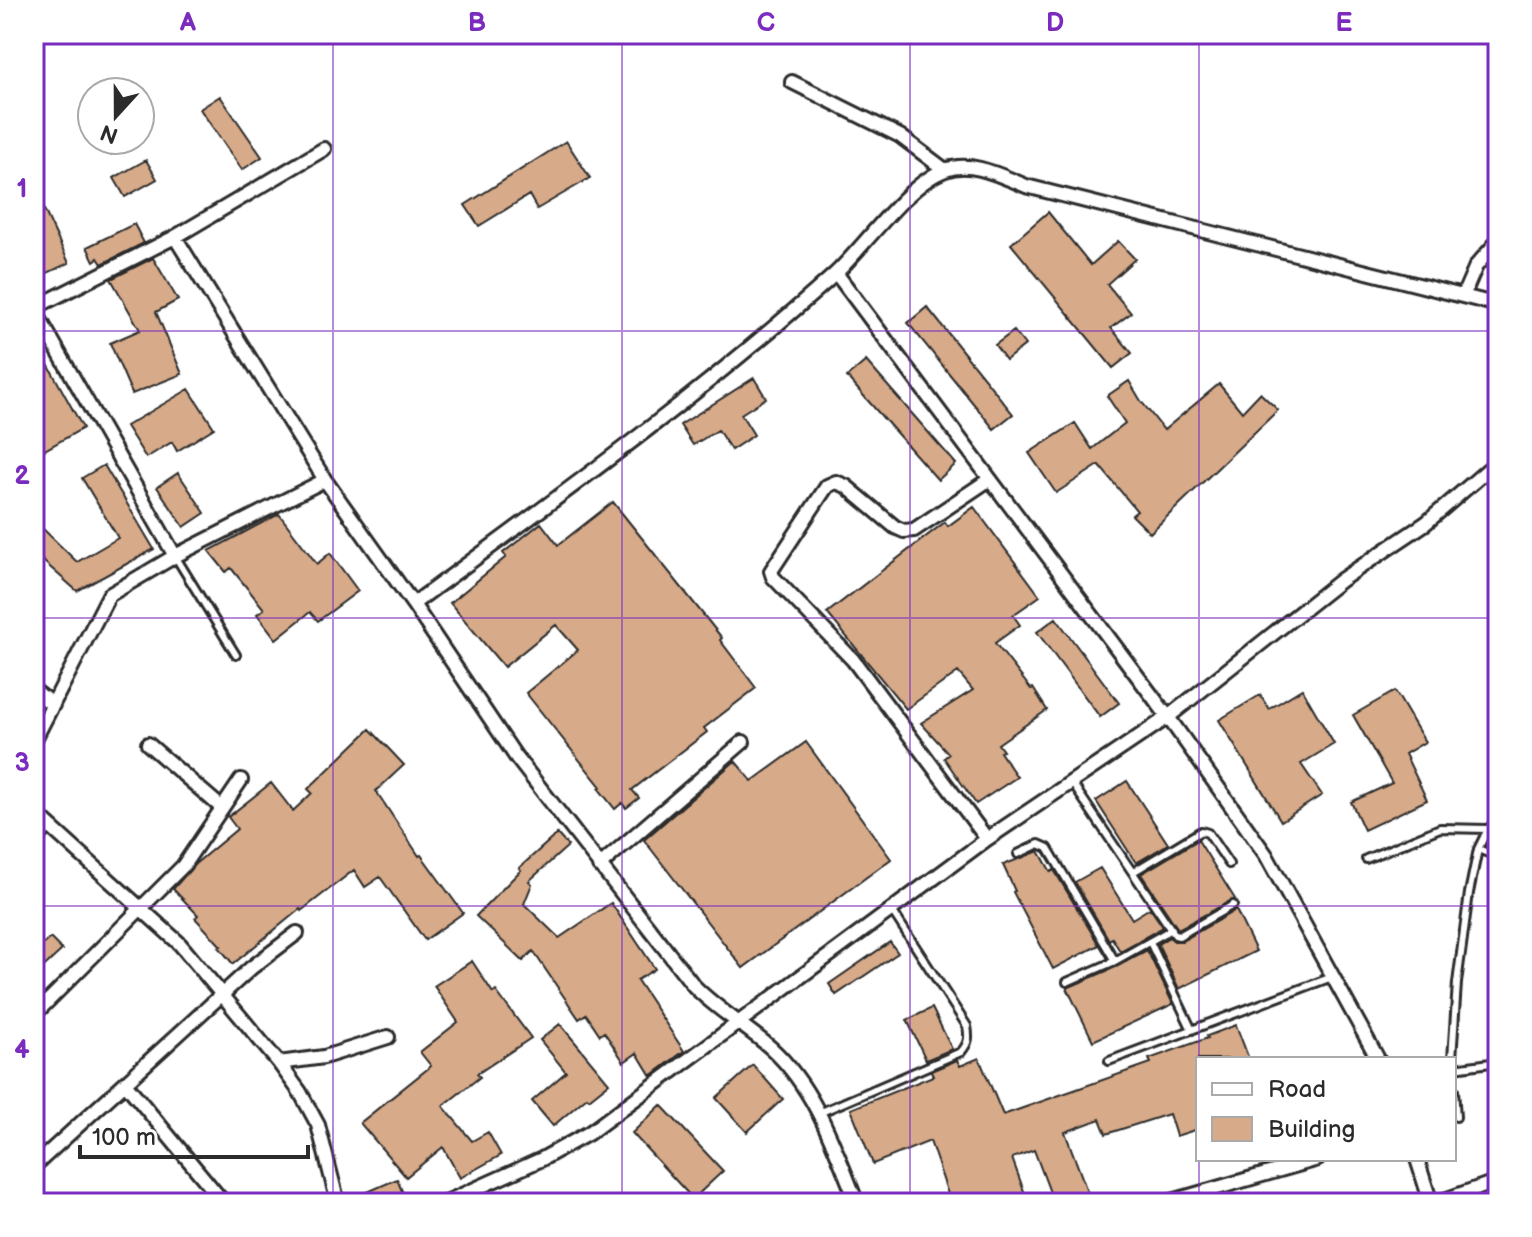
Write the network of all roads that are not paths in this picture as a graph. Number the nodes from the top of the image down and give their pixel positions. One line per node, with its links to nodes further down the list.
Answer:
1 (792, 82): 3 (street)
2 (324, 149): 4 (street)
3 (945, 170): 6 (street); 7 (street)
4 (175, 237): 9 (street); 12 (street)
5 (1498, 241): 7 (street)
6 (836, 273): 11 (street); 14 (street)
7 (1463, 296): 8 (street)
8 (1498, 305)
9 (34, 308): 13 (street)
10 (1498, 461): 18 (street)
11 (990, 479): 18 (street); 29 (street)
12 (325, 480): 13 (street); 14 (street)
13 (175, 556): 15 (lane); 17 (street)
14 (413, 604): 36 (street)
15 (236, 655)
16 (34, 690): 17 (street)
17 (53, 705): 19 (street)
18 (1168, 717): 23 (street); 45 (street)
19 (34, 741)
20 (743, 742): 36 (street)
21 (148, 744): 24 (street)
22 (241, 780): 24 (street)
23 (1072, 783): 29 (street); 37 (lane)
24 (222, 808): 39 (street)
25 (34, 812): 27 (street)
26 (1498, 820): 28 (lane)
27 (48, 826): 30 (street); 39 (street)
28 (1488, 829): 31 (lane); 34 (lane)
29 (987, 839): 40 (street)
30 (34, 840)
31 (1478, 849): 33 (lane); 53 (lane)
32 (1018, 854): 44 (lane)
33 (1498, 857)
34 (1366, 859)
35 (1229, 864): 37 (lane)
36 (599, 866): 49 (street)
37 (1133, 872): 41 (lane)
38 (1233, 905): 41 (lane)
39 (141, 906): 47 (street); 48 (street)
40 (891, 909): 49 (street); 59 (lane)
41 (1172, 929): 43 (lane)
42 (297, 933): 47 (street)
43 (1150, 942): 44 (lane); 50 (lane)
44 (1115, 961): 46 (lane)
45 (1332, 977): 50 (lane); 52 (street)
46 (1067, 982)
47 (223, 996): 56 (street); 58 (street)
48 (34, 1015)
49 (737, 1021): 59 (street); 66 (street)
50 (1192, 1030): 54 (lane)
51 (388, 1037): 56 (street)
52 (1377, 1057)
53 (1452, 1057)
54 (1109, 1061)
55 (1498, 1062): 57 (lane)
56 (279, 1063): 65 (street)
57 (1456, 1068)
58 (125, 1083): 62 (street); 64 (street)
59 (819, 1113): 67 (street)
60 (1311, 1161): 68 (street)
61 (1418, 1161): 69 (street)
62 (34, 1166)
63 (1498, 1181): 69 (street)
64 (224, 1203)
65 (338, 1203)
66 (444, 1203)
67 (857, 1203)
68 (1165, 1203)
69 (1434, 1203)

